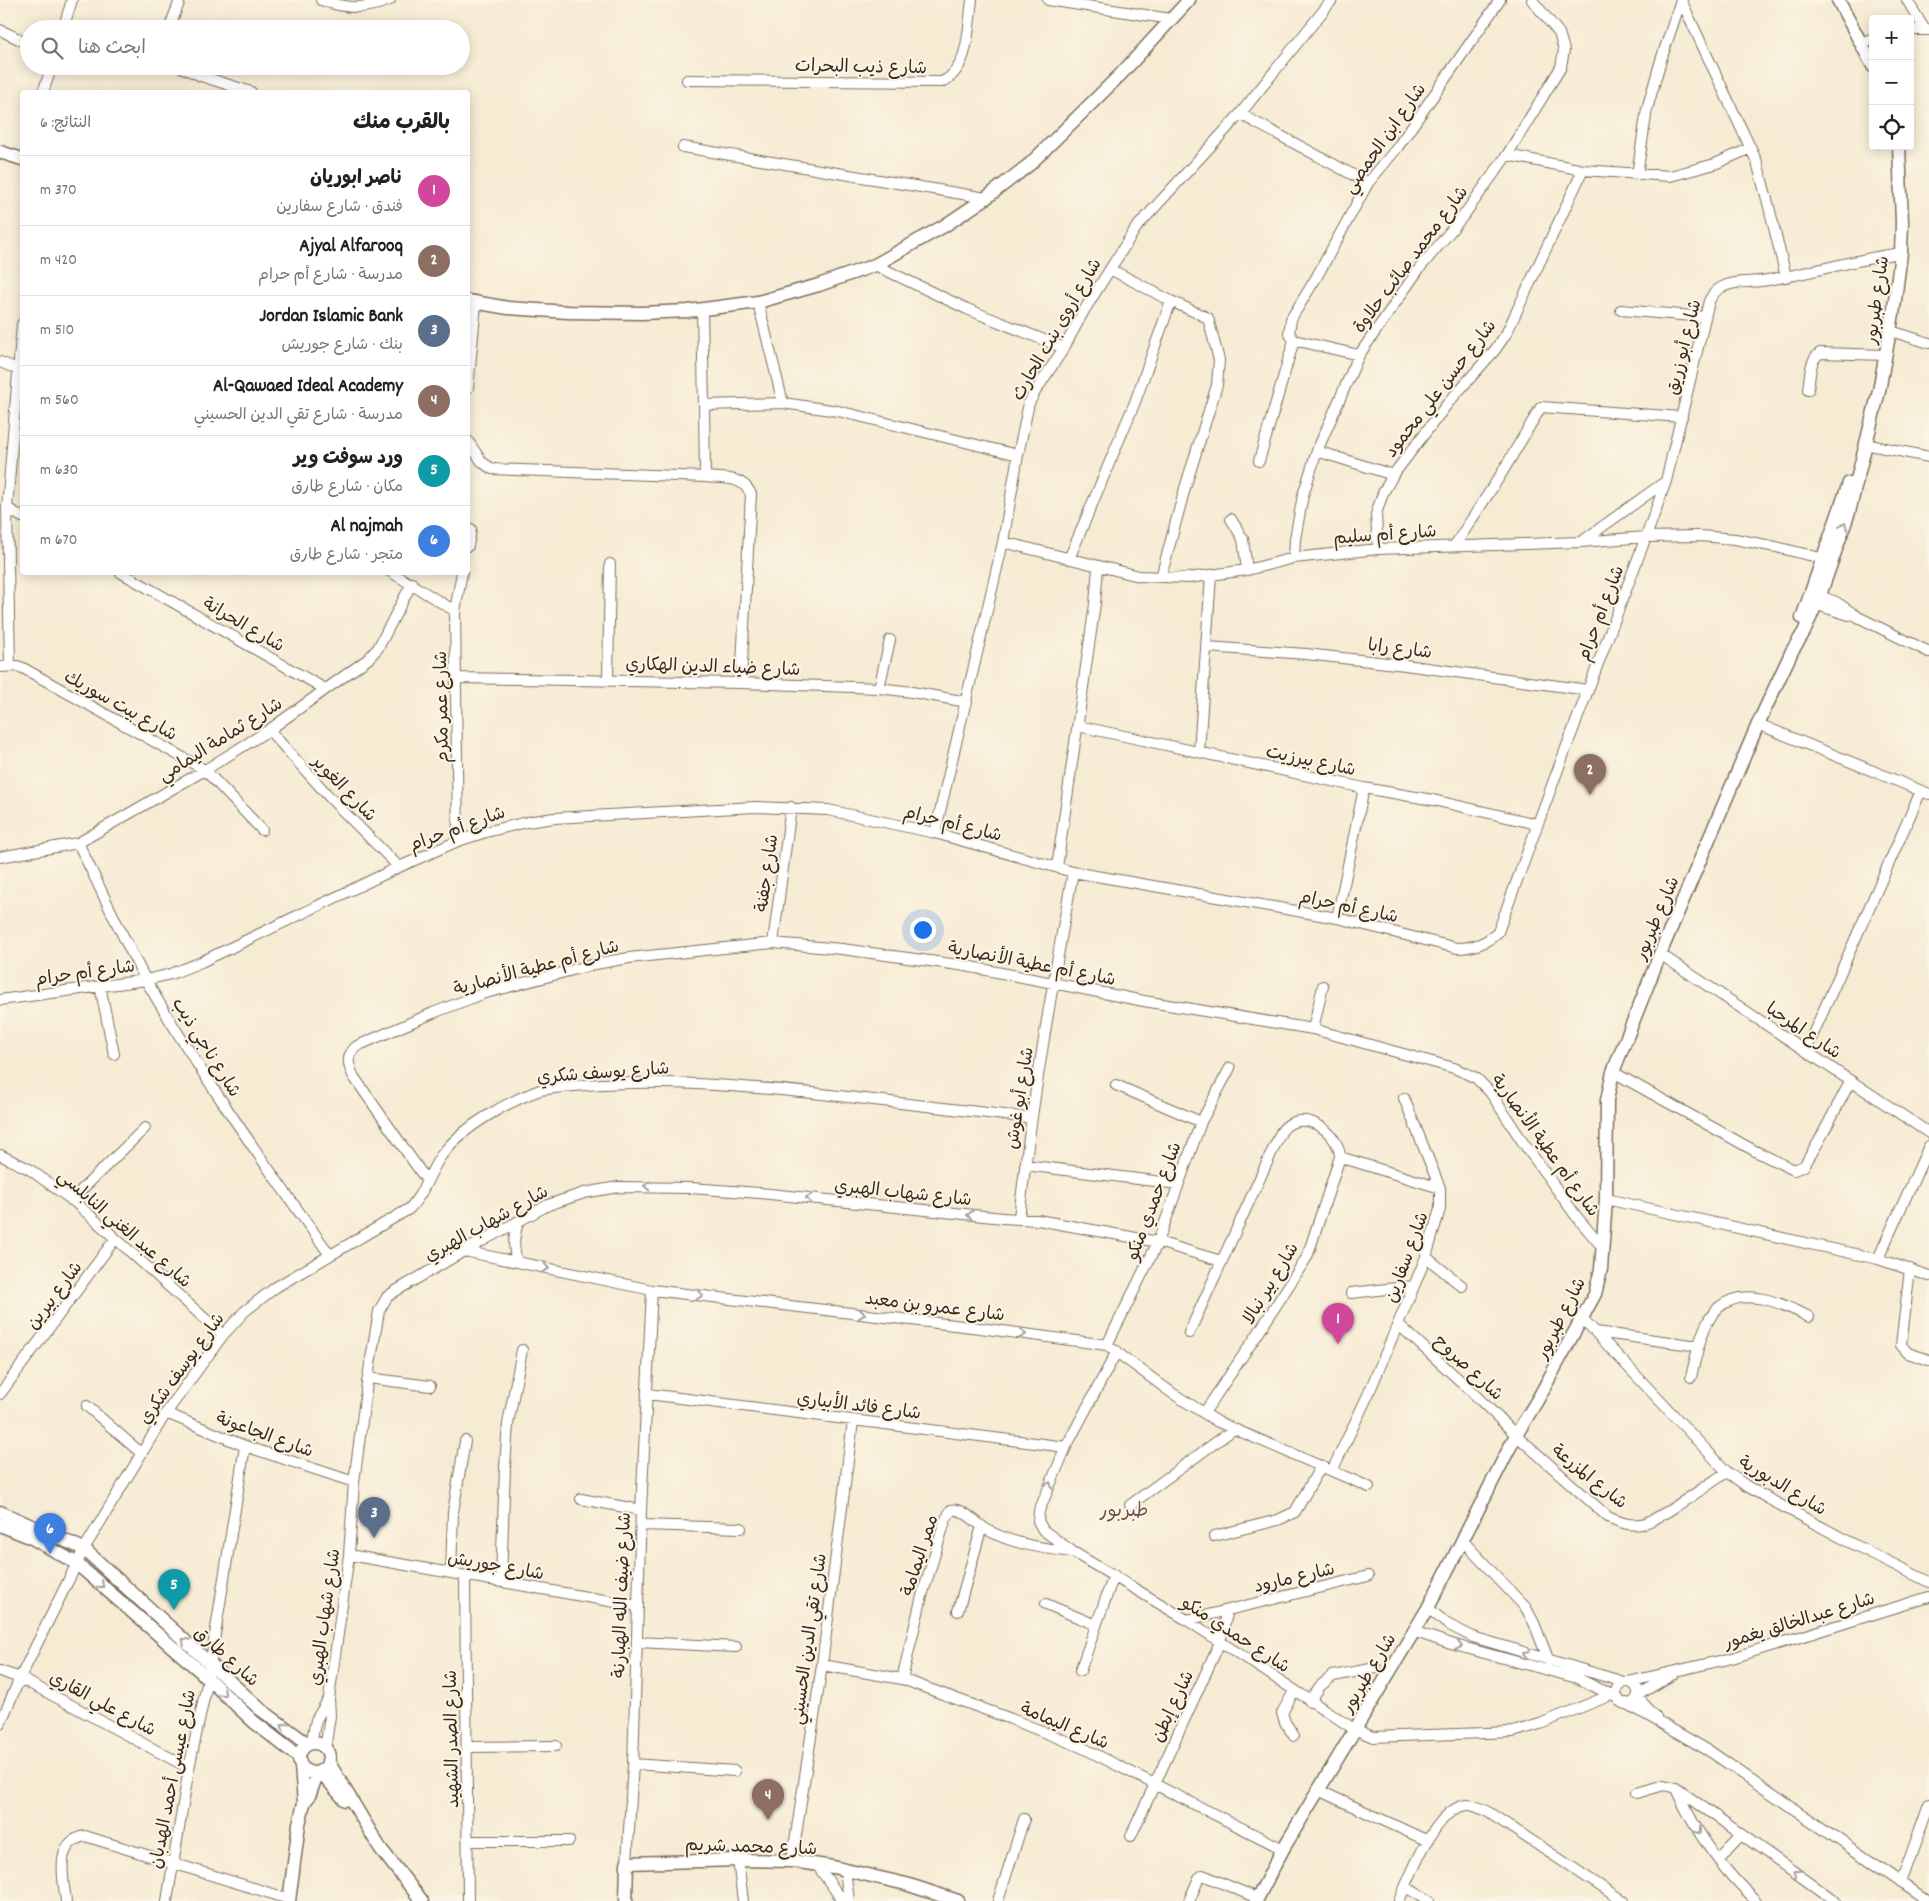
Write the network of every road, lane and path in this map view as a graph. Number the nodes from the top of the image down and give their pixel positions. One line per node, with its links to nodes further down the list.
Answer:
1 (72, 0): 15 (street)
2 (180, 0): 16 (street)
3 (321, 0): 4 (street)
4 (390, 0)
5 (972, 0): 25 (street, شارع ذيب البحرات)
6 (1055, 0): 14 (street)
7 (1190, 0): 14 (street)
8 (1332, 0): 28 (street, شارع أروى بنت الحارث)
9 (1500, 0): 37 (street, شارع ابن الحمصي)
10 (1532, 0): 33 (street, شارع محمد صائب حلاوة)
11 (1681, 0): 30 (street); 36 (street)
12 (1838, 0): 21 (street)
13 (1907, 0): 19 (street)
14 (1171, 19): 38 (street)
15 (66, 20)
16 (172, 20)
17 (0, 30): 20 (street)
18 (1914, 30): 19 (street)
19 (1927, 30)
20 (20, 40)
21 (1867, 40): 22 (street)
22 (1872, 60)
23 (49, 75): 26 (street)
24 (199, 75): 27 (street)
25 (687, 80)
26 (44, 90)
27 (246, 90)
28 (1240, 114): 37 (street); 41 (street, شارع أروى بنت الحارث)
29 (683, 147): 38 (street)
30 (1751, 148): 36 (street); 42 (street)
31 (1899, 150): 39 (street, شارع طبربور)
32 (0, 152): 34 (street)
33 (1508, 154): 35 (street); 54 (street, شارع محمد صائب حلاوة)
34 (20, 158)
35 (1583, 170): 36 (street); 68 (street, شارع حسن علي محمود)
36 (1637, 175)
37 (1368, 183): 50 (street, شارع ابن الحمصي)
38 (986, 198): 40 (street)
39 (1900, 253): 42 (street, شارع أبو زريق); 49 (street, شارع طبربور)
40 (875, 265): 45 (street); 53 (street)
41 (1110, 269): 43 (street); 53 (street, شارع أروى بنت الحارث)
42 (1786, 276): 48 (street, شارع أبو زريق)
43 (1171, 301): 83 (street); 91 (street)
44 (472, 302): 46 (street); 52 (street)
45 (758, 302): 46 (street); 59 (street)
46 (702, 310): 60 (street)
47 (1621, 310): 48 (street)
48 (1705, 317): 61 (street, شارع أبو زريق)
49 (1891, 331): 51 (street); 55 (street, شارع طبربور)
50 (1294, 340): 54 (street); 67 (street)
51 (1929, 342)
52 (470, 345)
53 (1064, 348): 65 (street, شارع أروى بنت الحارث)
54 (1359, 355): 64 (street, شارع محمد صائب حلاوة)
55 (1886, 355): 58 (street); 63 (street, شارع طبربور)
56 (0, 362): 57 (street)
57 (20, 369): 71 (street)
58 (1808, 390)
59 (783, 403): 60 (street); 65 (street)
60 (704, 405): 69 (street)
61 (1682, 417): 70 (street, شارع أبو زريق); 79 (street)
62 (470, 444): 69 (street)
63 (1864, 450): 66 (street); 81 (street, شارع طبربور)
64 (1317, 451): 68 (street); 82 (street, شارع محمد صائب حلاوة)
65 (1018, 455): 77 (street, شارع أروى بنت الحارث)
66 (1929, 457)
67 (1260, 461)
68 (1393, 475): 80 (street, شارع حسن علي محمود)
69 (705, 477): 101 (street)
70 (1666, 480): 76 (street, شارع أبو زريق); 78 (street)
71 (7, 508): 72 (street); 98 (street)
72 (20, 516)
73 (1231, 519): 86 (street)
74 (471, 529): 75 (street)
75 (470, 535)
76 (1646, 537): 78 (street, شارع أم سليم); 81 (street, شارع أم سليم); 104 (street, شارع أم حرام)
77 (1003, 542): 83 (street, شارع أم سليم); 105 (street, شارع أروى بنت الحارث)
78 (1580, 542): 79 (street, شارع أم سليم)
79 (1455, 545): 80 (street, شارع أم سليم)
80 (1378, 548): 82 (street, شارع أم سليم)
81 (1828, 557): 93 (street, شارع طبربور)
82 (1294, 558): 86 (street, شارع أم سليم)
83 (1069, 559): 85 (street, شارع أم سليم)
84 (610, 564): 100 (street)
85 (1098, 567): 91 (street, شارع أم سليم); 107 (street)
86 (1248, 570): 90 (street, شارع أم سليم)
87 (125, 575): 103 (street, شارع الحرانة)
88 (397, 575): 92 (street)
89 (461, 575): 94 (street, شارع عمر مكرم)
90 (1210, 575): 91 (street, شارع أم سليم); 96 (street)
91 (1161, 577)
92 (412, 583): 94 (street); 103 (street, شارع ثمامة اليمامي)
93 (1813, 599): 97 (street); 106 (street, شارع طبربور)
94 (455, 611): 99 (street, شارع عمر مكرم)
95 (890, 640): 102 (street)
96 (1207, 647): 104 (street, شارع رابا); 109 (street)
97 (1929, 652)
98 (5, 666): 110 (street, شارع بيت سوريك)
99 (457, 678): 100 (street, شارع ضياء الدين الهكاري); 117 (street, شارع عمر مكرم)
100 (608, 680): 101 (street, شارع ضياء الدين الهكاري)
101 (741, 682): 102 (street, شارع ضياء الدين الهكاري)
102 (879, 688): 105 (street, شارع ضياء الدين الهكاري)
103 (325, 689): 108 (street, شارع ثمامة اليمامي)
104 (1588, 690): 114 (street, شارع أم حرام)
105 (967, 702): 116 (street, شارع أروى بنت الحارث)
106 (1758, 724): 112 (street); 125 (street, شارع طبربور)
107 (1078, 726): 109 (street, شارع بيرزيت); 121 (street)
108 (268, 730): 110 (street, شارع ثمامة اليمامي); 120 (street, شارع الغوير)
109 (1199, 752): 111 (street, شارع بيرزيت)
110 (205, 770): 115 (street, شارع بيت سوريك); 118 (street, شارع ثمامة اليمامي)
111 (1364, 788): 114 (street, شارع بيرزيت); 123 (street)
112 (1925, 793): 132 (street)
113 (791, 807): 116 (street, شارع أم حرام); 117 (street, شارع أم حرام); 124 (street, شارع جفنة)
114 (1537, 824): 123 (street, شارع أم حرام)
115 (262, 830)
116 (935, 833): 121 (street, شارع أم حرام)
117 (458, 841): 120 (street, شارع أم حرام)
118 (78, 843): 119 (street, شارع ثمامة اليمامي); 126 (street, شارع ناجي ذيب)
119 (0, 857)
120 (399, 867): 126 (street, شارع أم حرام)
121 (1057, 867): 122 (street, شارع أم حرام)
122 (1073, 872): 123 (street, شارع أم حرام); 127 (street, شارع أبو غوش)
123 (1337, 918)
124 (773, 943): 127 (street, شارع أم عطية الأنصارية); 147 (street, شارع أم عطية الأنصارية)
125 (1660, 954): 132 (street, شارع المرحبا); 135 (street, شارع طبربور)
126 (146, 980): 128 (street, شارع أم حرام); 158 (street, شارع ناجي ذيب)
127 (1053, 983): 131 (street, شارع أم عطية الأنصارية); 139 (street, شارع أبو غوش)
128 (100, 986): 130 (street, شارع أم حرام); 133 (street)
129 (1323, 986): 131 (street)
130 (0, 1000)
131 (1313, 1029): 156 (street, شارع أم عطية الأنصارية)
132 (1806, 1050): 136 (street, شارع المرحبا)
133 (114, 1054)
134 (1230, 1068): 140 (street, شارع حمدي منكو)
135 (1613, 1072): 136 (street); 150 (street, شارع طبربور)
136 (1850, 1082): 142 (street, شارع المرحبا)
137 (1116, 1085): 140 (street)
138 (1404, 1098): 149 (street)
139 (1031, 1118): 146 (street, شارع أبو غوش); 147 (street, شارع يوسف شكري)
140 (1201, 1122): 148 (street, شارع حمدي منكو)
141 (145, 1128): 151 (street)
142 (1929, 1134)
143 (1929, 1146): 160 (street)
144 (0, 1155): 151 (street, شارع عبد الغني النابلسي)
145 (1340, 1157): 149 (street); 161 (street); 187 (street, شارع بير نبالا)
146 (1025, 1165): 148 (street); 152 (street, شارع أبو غوش)
147 (427, 1180): 158 (street, شارع يوسف شكري)
148 (1178, 1184): 155 (street, شارع حمدي منكو)
149 (1440, 1188): 159 (street, شارع سفارين)
150 (1606, 1199): 156 (street, شارع طبربور); 160 (street)
151 (71, 1200): 154 (street, شارع عبد الغني النابلسي)
152 (1019, 1218): 153 (street, شارع شهاب الهبري, one-way to 153); 155 (street, شارع شهاب الهبري)
153 (519, 1220): 157 (street, شارع شهاب الهبري); 162 (street)
154 (115, 1239): 174 (street, شارع عبد الغني النابلسي); 183 (street, شارع بيرين)
155 (1158, 1242): 161 (street); 175 (street, شارع حمدي منكو)
156 (1603, 1248): 170 (street, شارع طبربور)
157 (464, 1251): 162 (street, شارع عمرو بن معبد); 181 (street, شارع شهاب الهبري)
158 (330, 1255): 174 (street, شارع يوسف شكري)
159 (1426, 1257): 165 (street, شارع سفارين); 166 (street)
160 (1878, 1259): 163 (street)
161 (1221, 1261): 173 (street)
162 (518, 1262): 167 (street, شارع عمرو بن معبد, one-way to 167)
163 (1910, 1269): 164 (street); 179 (street)
164 (1929, 1276)
165 (1414, 1286): 168 (street); 171 (street, شارع سفارين)
166 (1462, 1286)
167 (652, 1290): 175 (street, شارع عمرو بن معبد, one-way to 175); 184 (street, شارع ضيف الله الهبارنة)
168 (1351, 1293)
169 (1810, 1317): 176 (street)
170 (1583, 1319): 172 (street, شارع الدبورية); 190 (street, شارع طبربور)
171 (1398, 1324): 190 (street, شارع صروح); 196 (street, شارع سفارين)
172 (1596, 1332): 176 (street); 197 (street, شارع الدبورية)
173 (1189, 1334)
174 (223, 1335): 186 (street, شارع يوسف شكري)
175 (1107, 1345): 178 (street, شارع عمرو بن معبد)
176 (1699, 1346): 180 (street)
177 (522, 1350): 218 (street)
178 (1117, 1351): 187 (street, شارع عمرو بن معبد); 193 (street, شارع حمدي منكو)
179 (1929, 1360)
180 (1692, 1377)
181 (368, 1378): 182 (street); 198 (street, شارع شهاب الهبري)
182 (430, 1386)
183 (0, 1394)
184 (648, 1394): 188 (street, شارع فائد الأبياري); 202 (street, شارع ضيف الله الهبارنة)
185 (86, 1406): 194 (street)
186 (166, 1413): 192 (street, شارع الجاعونة); 194 (street, شارع يوسف شكري)
187 (1204, 1413): 189 (street, شارع عمرو بن معبد)
188 (854, 1421): 193 (street, شارع فائد الأبياري); 234 (street, شارع تقي الدين الحسيني)
189 (1234, 1429): 195 (street, شارع عمرو بن معبد); 201 (street)
190 (1516, 1435): 197 (street, شارع المزرعة); 209 (street, شارع طبربور)
191 (466, 1441): 214 (street)
192 (245, 1446): 198 (street, شارع الجاعونة); 233 (street, شارع عيسى أحمد الهدبان)
193 (1066, 1447): 211 (street, شارع حمدي منكو, one-way to 193)
194 (141, 1453): 210 (street, شارع يوسف شكري)
195 (1321, 1466): 196 (street, شارع عمرو بن معبد); 208 (street)
196 (1332, 1471): 199 (street, شارع عمرو بن معبد)
197 (1727, 1472): 219 (street, شارع الدبورية)
198 (354, 1482): 212 (street, شارع شهاب الهبري)
199 (1369, 1487)
200 (581, 1500): 202 (street)
201 (1130, 1505)
202 (641, 1510): 205 (street, شارع ضيف الله الهبارنة)
203 (0, 1512): 210 (street, شارع طارق)
204 (0, 1525): 213 (street, شارع طارق)
205 (641, 1525): 207 (street); 222 (street, شارع ضيف الله الهبارنة)
206 (982, 1526): 211 (street, ممر اليمامة); 225 (street); 241 (street, ممر اليمامة)
207 (741, 1528)
208 (1214, 1536)
209 (1462, 1540): 223 (street, شارع طبربور); 232 (street)
210 (84, 1549): 213 (street, شارع يوسف شكري); 233 (street, شارع طارق, one-way to 210)
211 (1073, 1552): 215 (street, شارع حمدي منكو)
212 (349, 1556): 214 (street, شارع جوريش); 245 (street, شارع شهاب الهبري)
213 (76, 1563): 239 (street, شارع يوسف شكري); 240 (street, شارع طارق, one-way to 240)
214 (451, 1573): 216 (street, شارع جوريش)
215 (1114, 1575): 226 (street, شارع حمدي منكو); 227 (street)
216 (465, 1576): 218 (street, شارع جوريش); 254 (street, شارع الصدر الشهيد)
217 (1368, 1576): 224 (street, شارع مارود)
218 (501, 1582): 222 (street, شارع جوريش)
219 (1929, 1582)
220 (1929, 1597): 238 (street, شارع عبدالخالق يغمور)
221 (1046, 1604): 227 (street)
222 (638, 1606): 229 (street, شارع ضيف الله الهبارنة)
223 (1428, 1608): 228 (street, شارع طبربور); 232 (street, one-way to 223)
224 (1228, 1610): 226 (street, شارع مارود); 230 (street)
225 (958, 1611)
226 (1187, 1620): 230 (street, شارع حمدي منكو)
227 (1096, 1625): 237 (street)
228 (1413, 1631): 246 (street, one-way to 246); 250 (street, شارع طبربور)
229 (638, 1642): 231 (street); 257 (street, شارع ضيف الله الهبارنة)
230 (1220, 1642): 243 (street, شارع حمدي منكو); 260 (street, شارع إبطن)
231 (736, 1647)
232 (1549, 1661): 242 (street)
233 (209, 1663): 240 (street, شارع عيسى أحمد الهدبان); 252 (street, شارع طارق, one-way to 233)
234 (822, 1665): 241 (street, شارع اليمامة); 275 (street, شارع تقي الدين الحسيني)
235 (1376, 1668): 247 (street)
236 (0, 1671): 239 (street, شارع علي القاري)
237 (1080, 1671)
238 (1678, 1671): 242 (street, شارع عبدالخالق يغمور); 244 (street, شارع عبدالخالق يغمور)
239 (20, 1678): 249 (street, شارع يوسف شكري); 258 (street, شارع علي القاري)
240 (208, 1679): 255 (street, شارع طارق, one-way to 255); 258 (street, شارع عيسى أحمد الهدبان)
241 (902, 1680): 260 (street, شارع اليمامة)
242 (1626, 1682): 244 (street); 246 (street)
243 (1294, 1691): 247 (street, شارع حمدي منكو); 251 (street)
244 (1637, 1696): 246 (street); 248 (street)
245 (329, 1698): 252 (street, شارع شهاب الهبري); 256 (street, شارع شهاب الهبري)
246 (1618, 1699): 248 (street); 250 (street, شارع حمدي منكو)
247 (1310, 1702): 250 (street, شارع حمدي منكو)
248 (1660, 1722): 280 (street)
249 (0, 1724)
250 (1354, 1729): 262 (street, شارع طبربور)
251 (1294, 1736)
252 (309, 1743): 255 (street); 256 (street)
253 (556, 1746): 254 (street)
254 (468, 1747): 269 (street, شارع الصدر الشهيد)
255 (300, 1762): 256 (street); 264 (street)
256 (323, 1763): 264 (street); 286 (street)
257 (633, 1764): 259 (street); 276 (street, شارع ضيف الله الهبارنة)
258 (189, 1768): 277 (street, شارع عيسى أحمد الهدبان)
259 (735, 1771)
260 (1154, 1783): 268 (street, شارع إبطن); 272 (street, شارع اليمامة)
261 (1676, 1788): 263 (street); 267 (street); 273 (street, one-way to 273)
262 (1318, 1790): 271 (street); 272 (street, شارع طبربور)
263 (1637, 1793)
264 (304, 1803): 283 (street)
265 (1929, 1804): 280 (street)
266 (1024, 1819): 293 (street)
267 (1742, 1835): 273 (street); 299 (street, one-way to 267)
268 (1131, 1836)
269 (469, 1841): 270 (street); 287 (street, شارع الصدر الشهيد)
270 (569, 1841)
271 (1428, 1841): 281 (street); 297 (street)
272 (1283, 1849): 282 (street, شارع طبربور)
273 (1718, 1859): 298 (street)
274 (738, 1860): 275 (street, شارع محمد شريم); 276 (street, شارع محمد شريم); 289 (street)
275 (792, 1861): 278 (street, شارع محمد شريم)
276 (627, 1863): 288 (street, شارع ضيف الله الهبارنة)
277 (172, 1864): 283 (street); 284 (street); 285 (street, شارع عيسى أحمد الهدبان)
278 (817, 1864): 279 (street, شارع محمد شريم); 290 (street)
279 (845, 1870): 291 (street); 292 (street, شارع محمد شريم)
280 (1901, 1883): 300 (street)
281 (1406, 1887): 295 (street); 296 (street)
282 (1257, 1899): 294 (street)
283 (289, 1900)
284 (66, 1901)
285 (167, 1901)
286 (422, 1901)
287 (468, 1901)
288 (626, 1901)
289 (743, 1901)
290 (843, 1901)
291 (849, 1901)
292 (958, 1901)
293 (998, 1901)
294 (1189, 1901)
295 (1400, 1901)
296 (1429, 1901)
297 (1623, 1901)
298 (1756, 1901)
299 (1836, 1901)
300 (1928, 1901)

